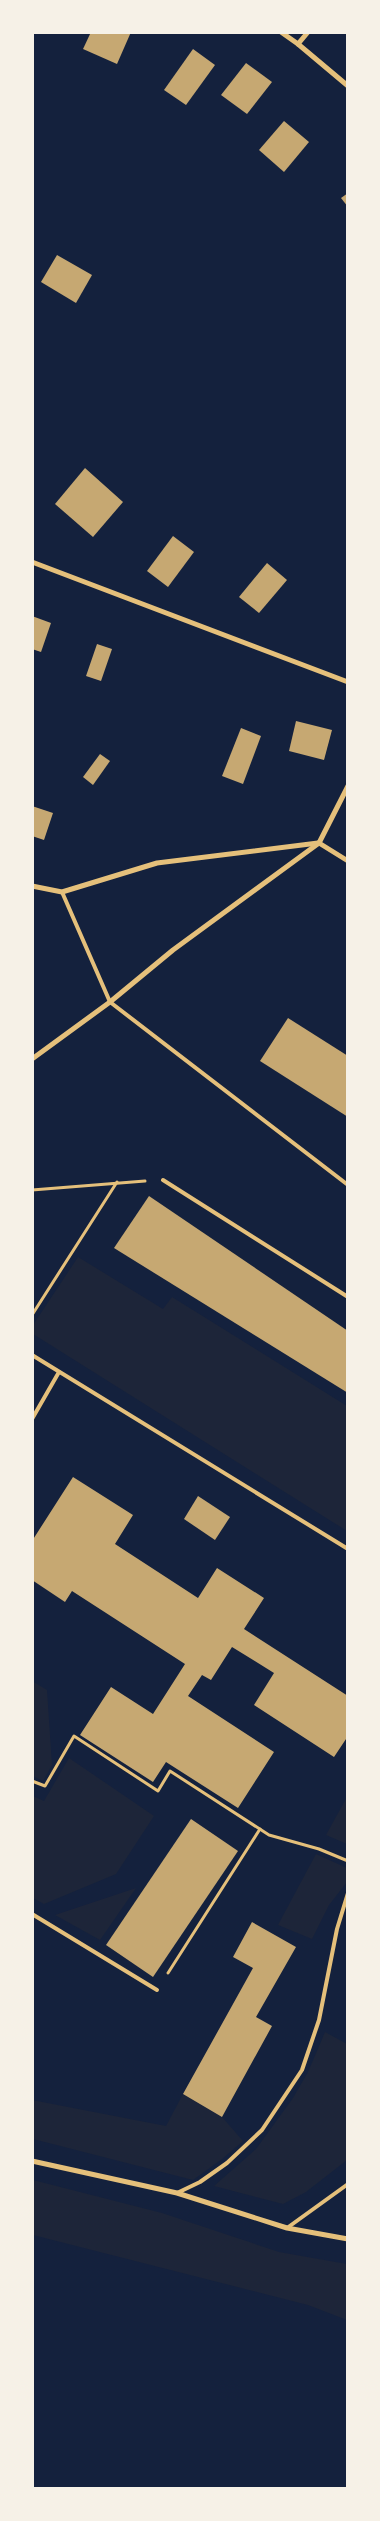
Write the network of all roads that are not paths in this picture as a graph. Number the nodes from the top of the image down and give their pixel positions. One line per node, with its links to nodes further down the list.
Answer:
1 (281, 32): 3 (street)
2 (308, 32): 3 (street)
3 (298, 44): 4 (street)
4 (348, 86)
5 (32, 562): 6 (street)
6 (348, 682)
7 (348, 786): 8 (street)
8 (319, 843): 9 (street); 11 (street); 12 (street)
9 (348, 861)
10 (32, 886): 11 (street)
11 (62, 892): 12 (lane)
12 (110, 1002): 13 (street); 15 (lane)
13 (32, 1059)
14 (163, 1180): 16 (lane)
15 (348, 1185)
16 (348, 1297)
17 (32, 1355): 18 (lane)
18 (59, 1372): 19 (lane); 20 (lane)
19 (32, 1419)
20 (348, 1549)
21 (348, 1892): 26 (lane)
22 (32, 1914): 23 (lane)
23 (157, 1990)
24 (32, 2161): 26 (street)
25 (348, 2184): 27 (lane)
26 (177, 2193): 27 (street)
27 (287, 2228): 28 (street)
28 (348, 2239)

